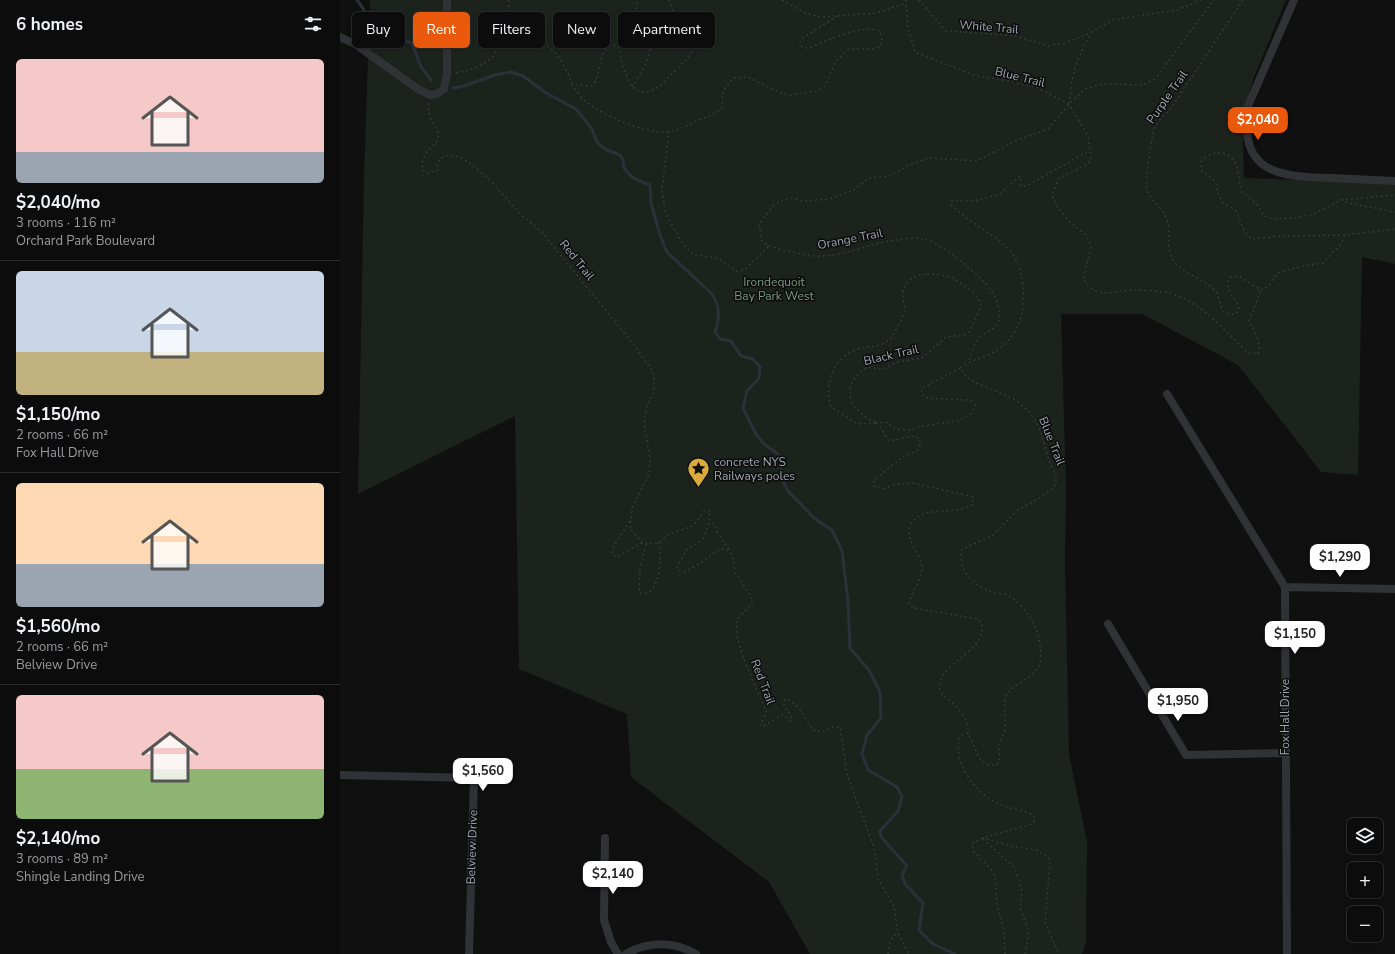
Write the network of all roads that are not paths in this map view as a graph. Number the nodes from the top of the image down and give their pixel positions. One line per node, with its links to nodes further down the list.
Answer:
1 (447, 0): 3 (street)
2 (1294, 0): 4 (street)
3 (340, 37)
4 (1395, 181)
5 (1167, 394): 6 (street)
6 (1285, 587): 7 (street); 9 (street, Fox Hall Drive)
7 (1395, 589)
8 (1108, 624): 9 (street)
9 (1286, 754): 16 (street, Fox Hall Drive)
10 (340, 775): 12 (street, Belview Drive)
11 (605, 838): 13 (street)
12 (469, 954)
13 (618, 954)
14 (626, 954): 15 (street)
15 (696, 954)
16 (1288, 954)

